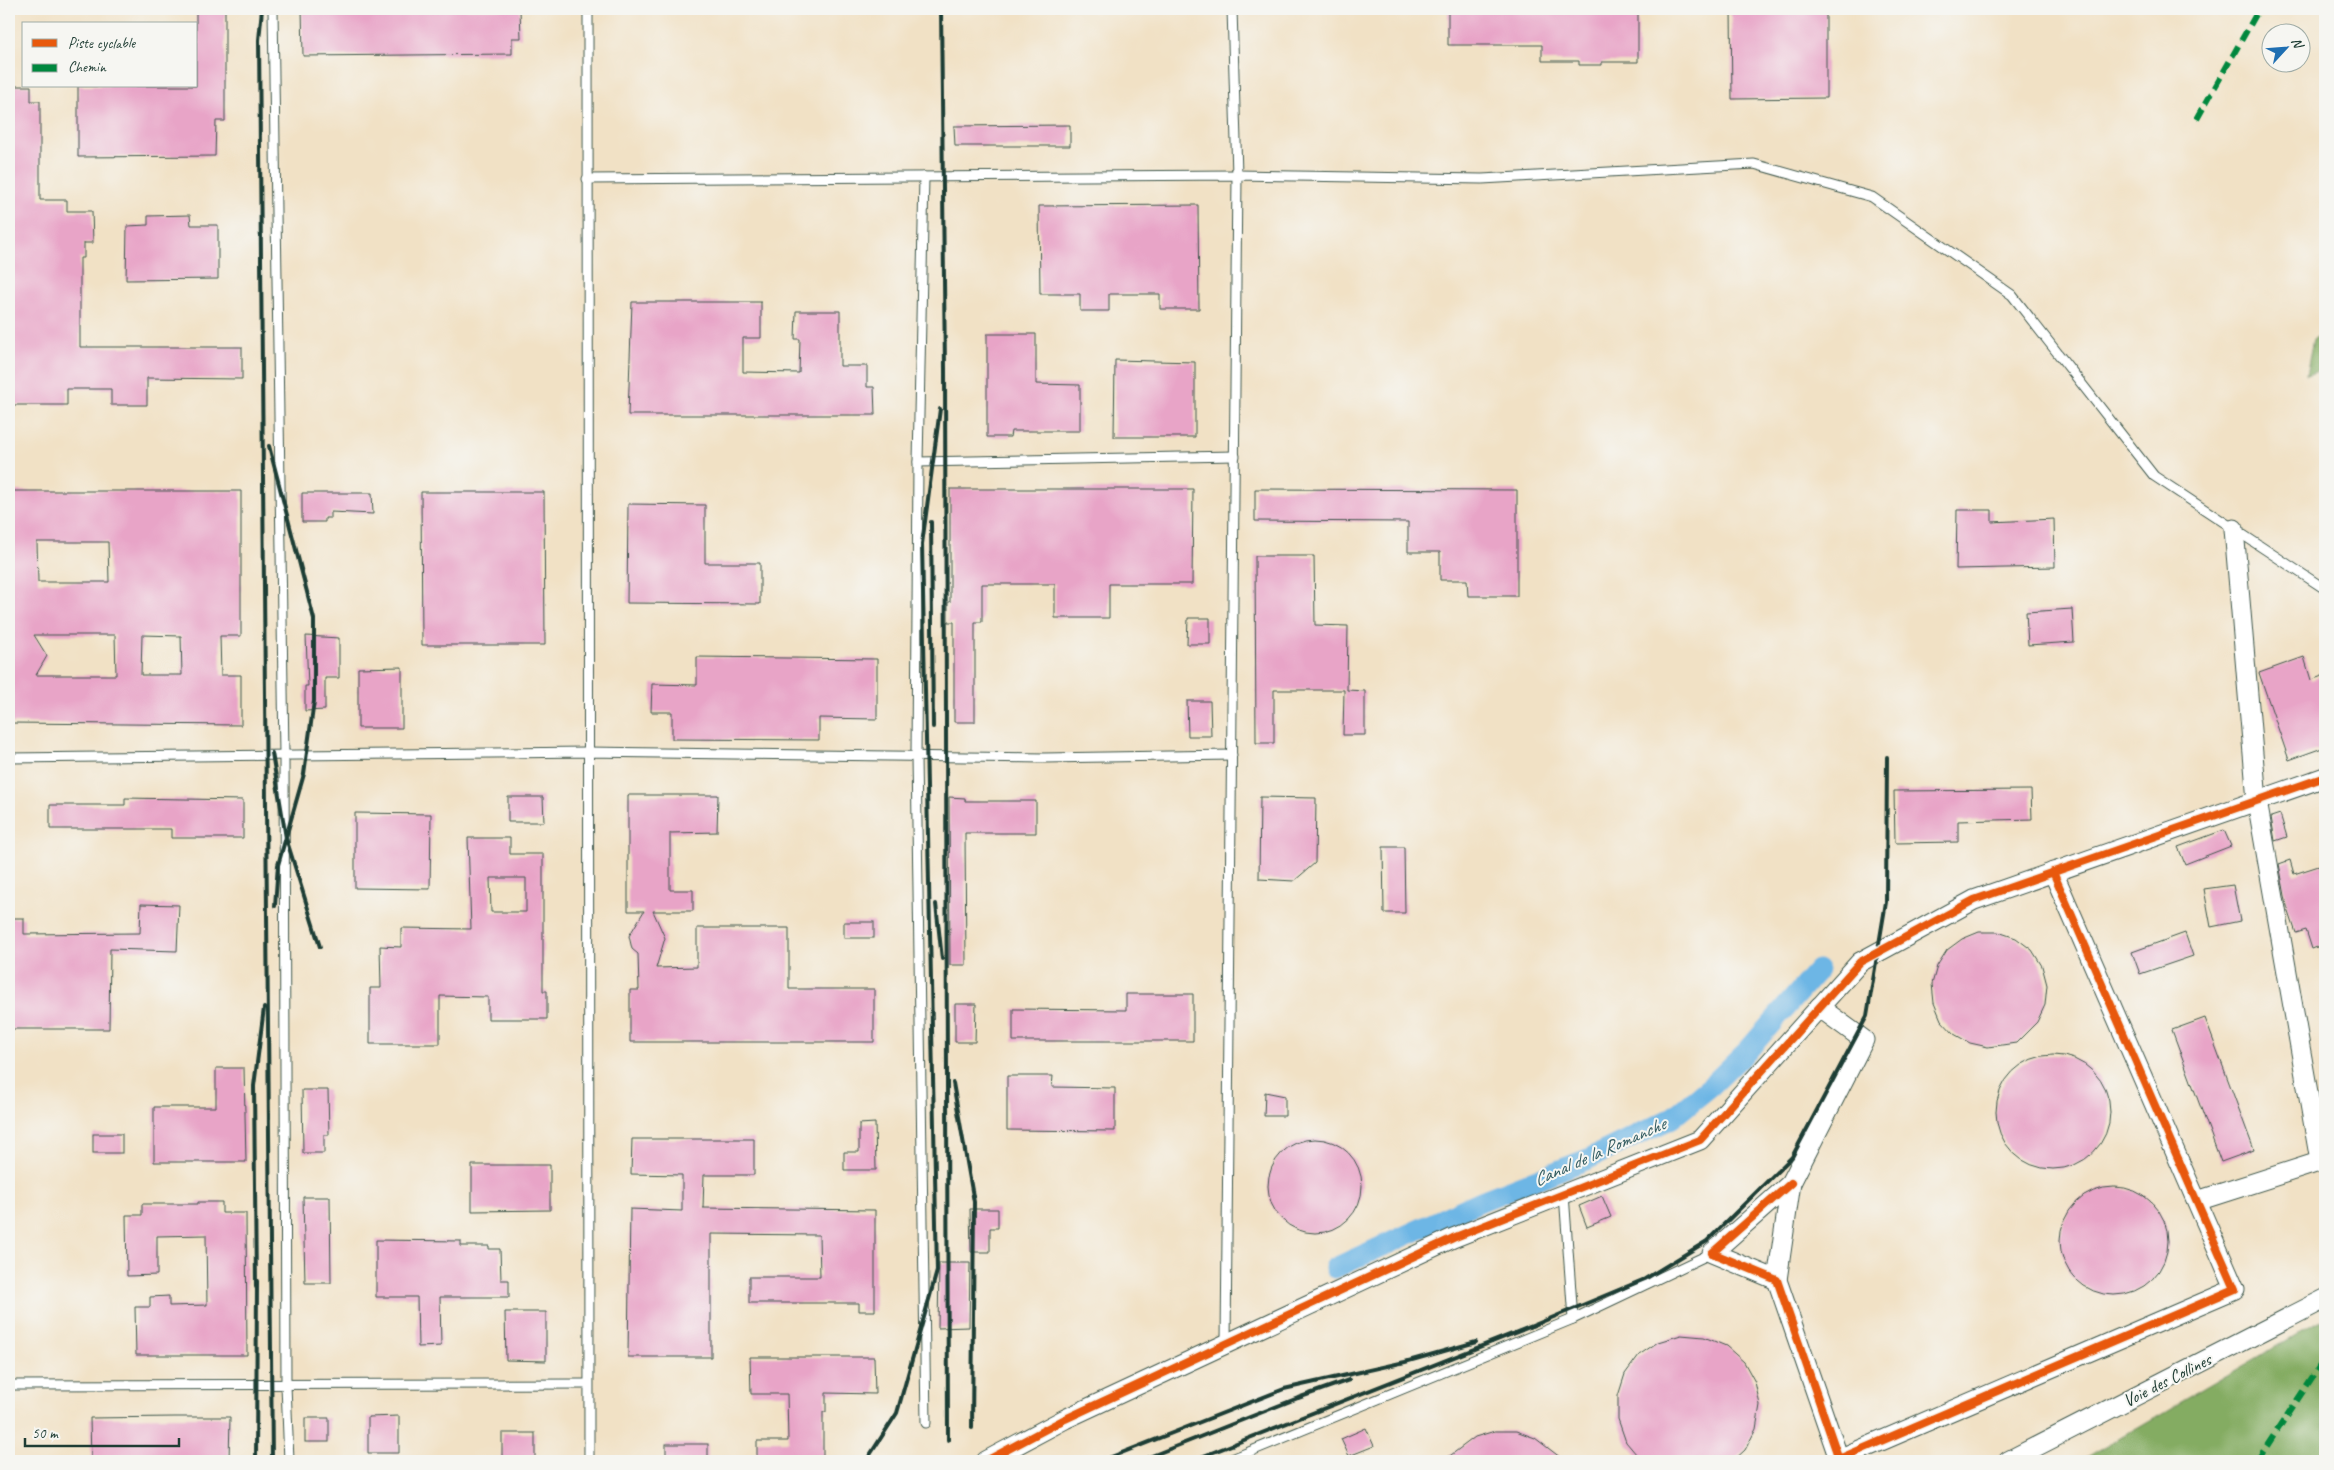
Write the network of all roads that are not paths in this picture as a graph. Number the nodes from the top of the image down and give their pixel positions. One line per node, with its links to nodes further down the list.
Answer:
1 (272, 9): 12 (lane)
2 (588, 9): 6 (lane)
3 (1232, 9): 4 (lane)
4 (1237, 175): 5 (lane); 7 (lane); 9 (lane)
5 (924, 177): 6 (lane); 8 (lane)
6 (587, 179): 11 (lane)
7 (1235, 456): 8 (lane); 13 (lane)
8 (918, 462): 14 (lane)
9 (2234, 529): 10 (lane); 17 (street)
10 (2325, 589)
11 (587, 752): 12 (lane); 14 (lane); 29 (lane)
12 (284, 755): 15 (lane); 30 (lane)
13 (1232, 755): 14 (lane); 28 (lane)
14 (916, 757): 32 (lane)
15 (9, 758)
16 (2325, 777): 17 (street)
17 (2257, 801): 18 (street); 20 (street)
18 (2053, 872): 19 (street); 23 (street)
19 (1819, 1007): 21 (street); 22 (street)
20 (2323, 1161): 23 (street)
21 (1791, 1184): 24 (street); 25 (street)
22 (1564, 1194): 27 (lane); 28 (street)
23 (2196, 1201): 25 (street)
24 (1712, 1254): 25 (street); 27 (lane)
25 (1777, 1280)
26 (2325, 1299): 37 (street, Voie des Collines)
27 (1573, 1319): 36 (lane)
28 (1226, 1344): 35 (street)
29 (588, 1384): 30 (lane); 34 (lane)
30 (286, 1385): 31 (lane); 33 (lane)
31 (9, 1386)
32 (926, 1423)
33 (289, 1461)
34 (589, 1461)
35 (986, 1461)
36 (1227, 1461)
37 (2008, 1461)

